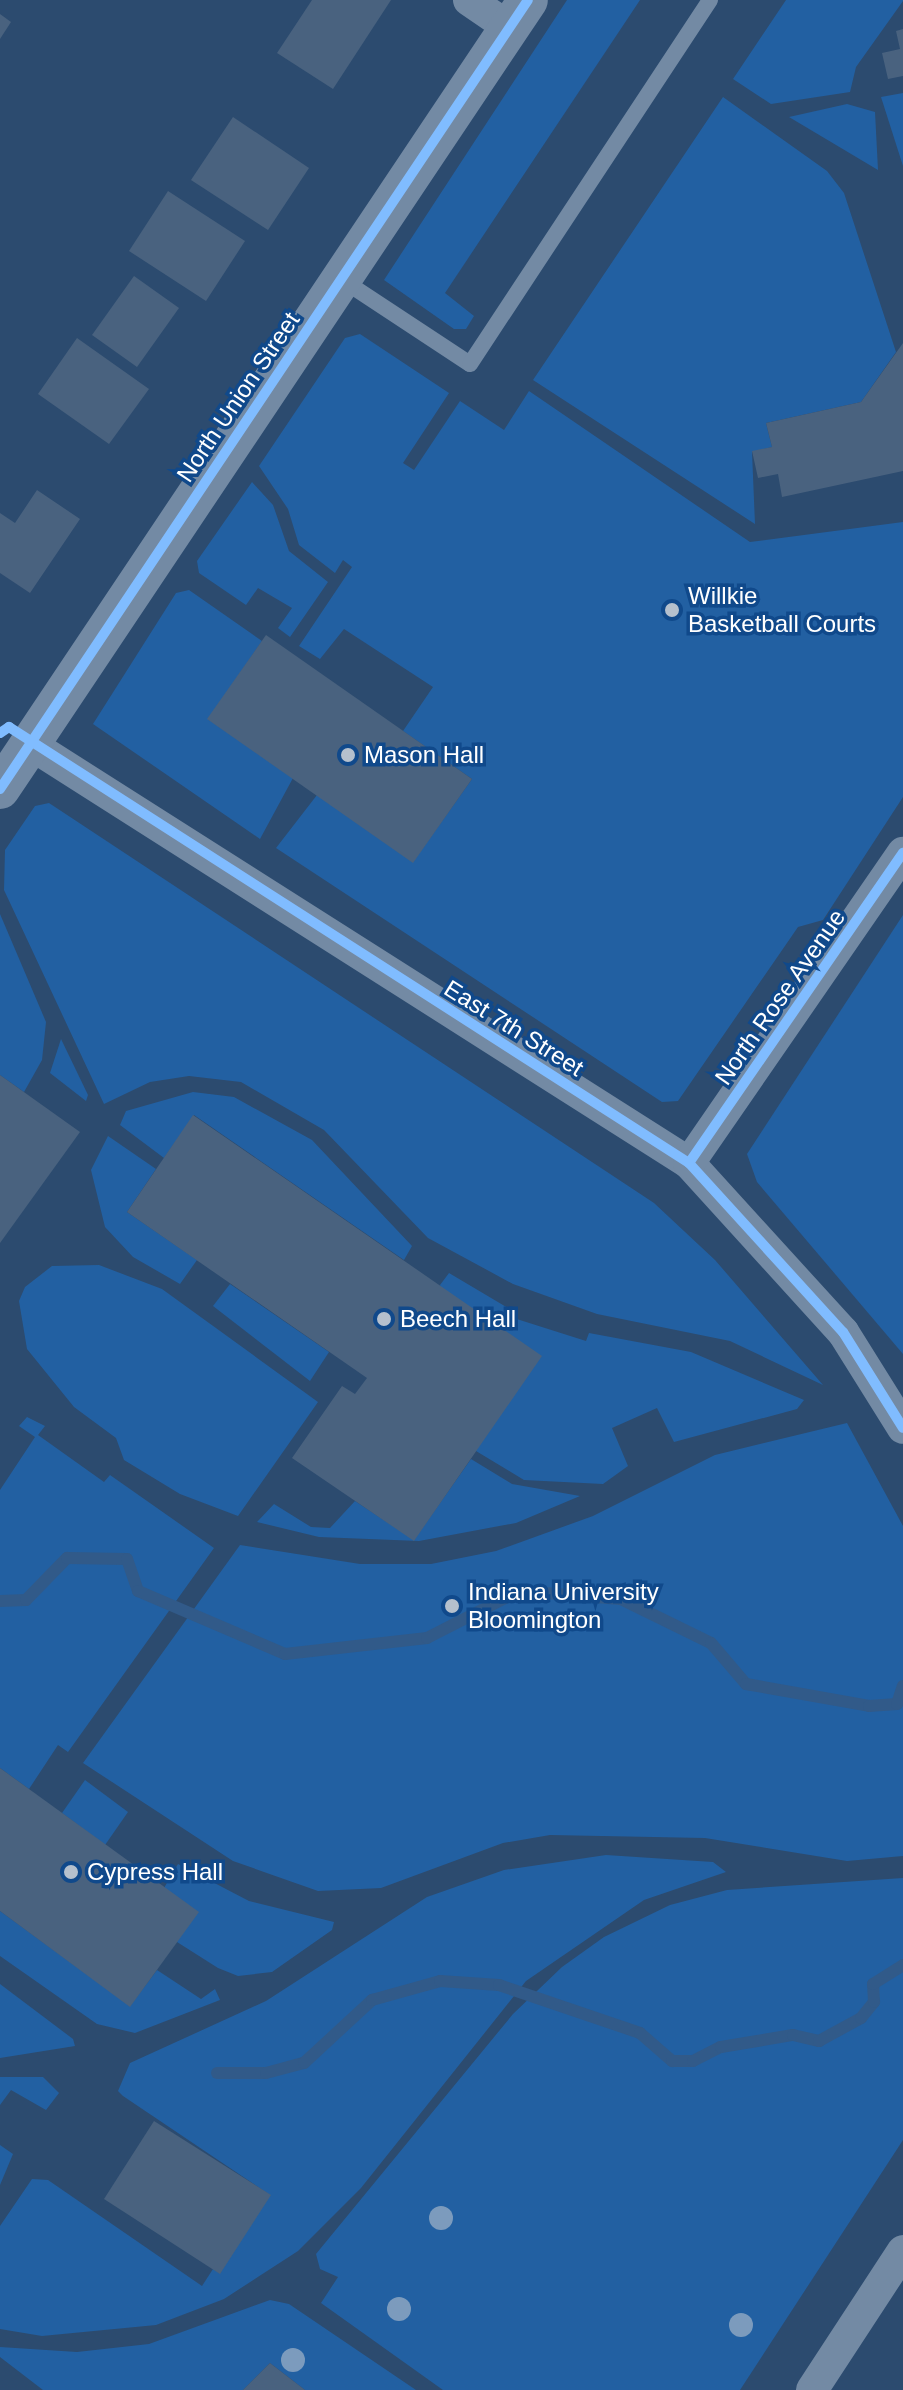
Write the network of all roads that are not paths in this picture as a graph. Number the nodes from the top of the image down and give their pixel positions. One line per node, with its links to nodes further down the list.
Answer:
1 (469, 0): 3 (street)
2 (710, 0): 4 (lane)
3 (519, 14): 4 (street, North Union Street)
4 (341, 279): 5 (street, North Union Street)
5 (30, 744): 6 (street, North Union Street); 8 (street, East 7th Street)
6 (0, 789)
7 (903, 853): 8 (street, North Rose Avenue)
8 (689, 1163): 9 (street, East 7th Street)
9 (903, 1428)
10 (903, 2251): 11 (street)
11 (812, 2390)

